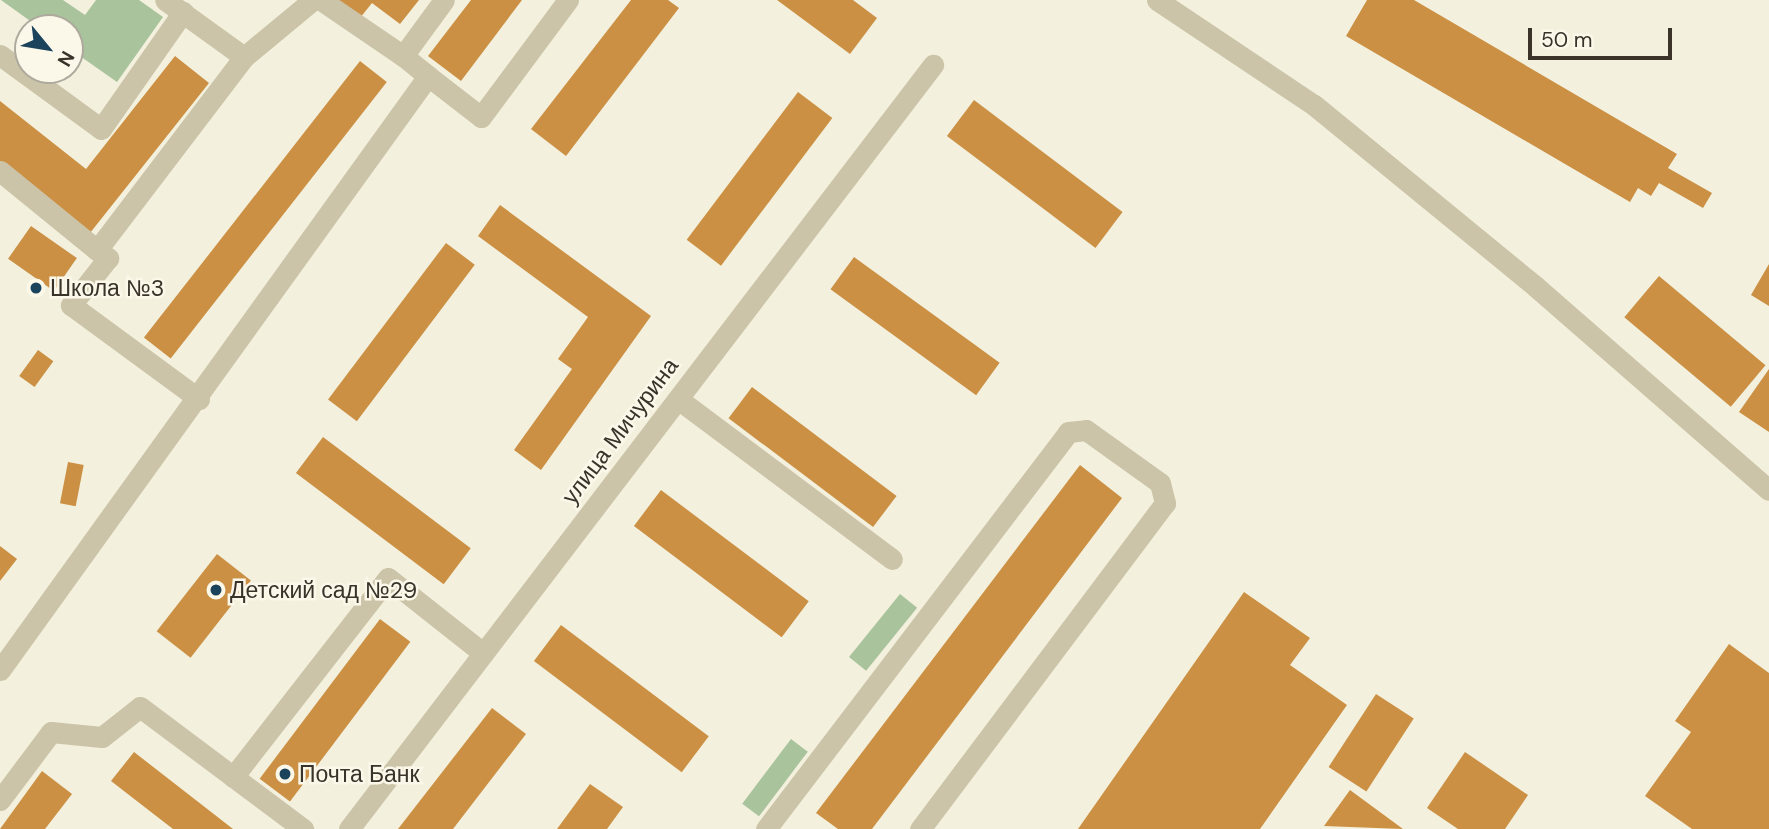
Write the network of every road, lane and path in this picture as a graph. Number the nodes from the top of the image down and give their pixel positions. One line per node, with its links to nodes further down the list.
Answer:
1 (165, 0): 7 (street)
2 (313, 0): 10 (street)
3 (321, 0): 9 (street)
4 (444, 0): 9 (street)
5 (568, 0): 12 (street)
6 (1157, 0): 17 (street)
7 (183, 12): 8 (street); 10 (street)
8 (0, 55)
9 (403, 56): 12 (street)
10 (244, 57): 14 (street)
11 (933, 65): 16 (street, улица Мичурина)
12 (428, 76): 15 (street)
13 (0, 171): 14 (street)
14 (97, 250): 15 (street)
15 (199, 399): 20 (street)
16 (678, 399): 18 (street); 19 (street, улица Мичурина)
17 (1769, 490)
18 (892, 559)
19 (483, 653): 21 (street); 25 (street, улица Мичурина)
20 (0, 670)
21 (233, 777): 22 (street); 24 (street)
22 (0, 800)
23 (775, 826): 26 (street)
24 (303, 829)
25 (349, 829)
26 (920, 829)

